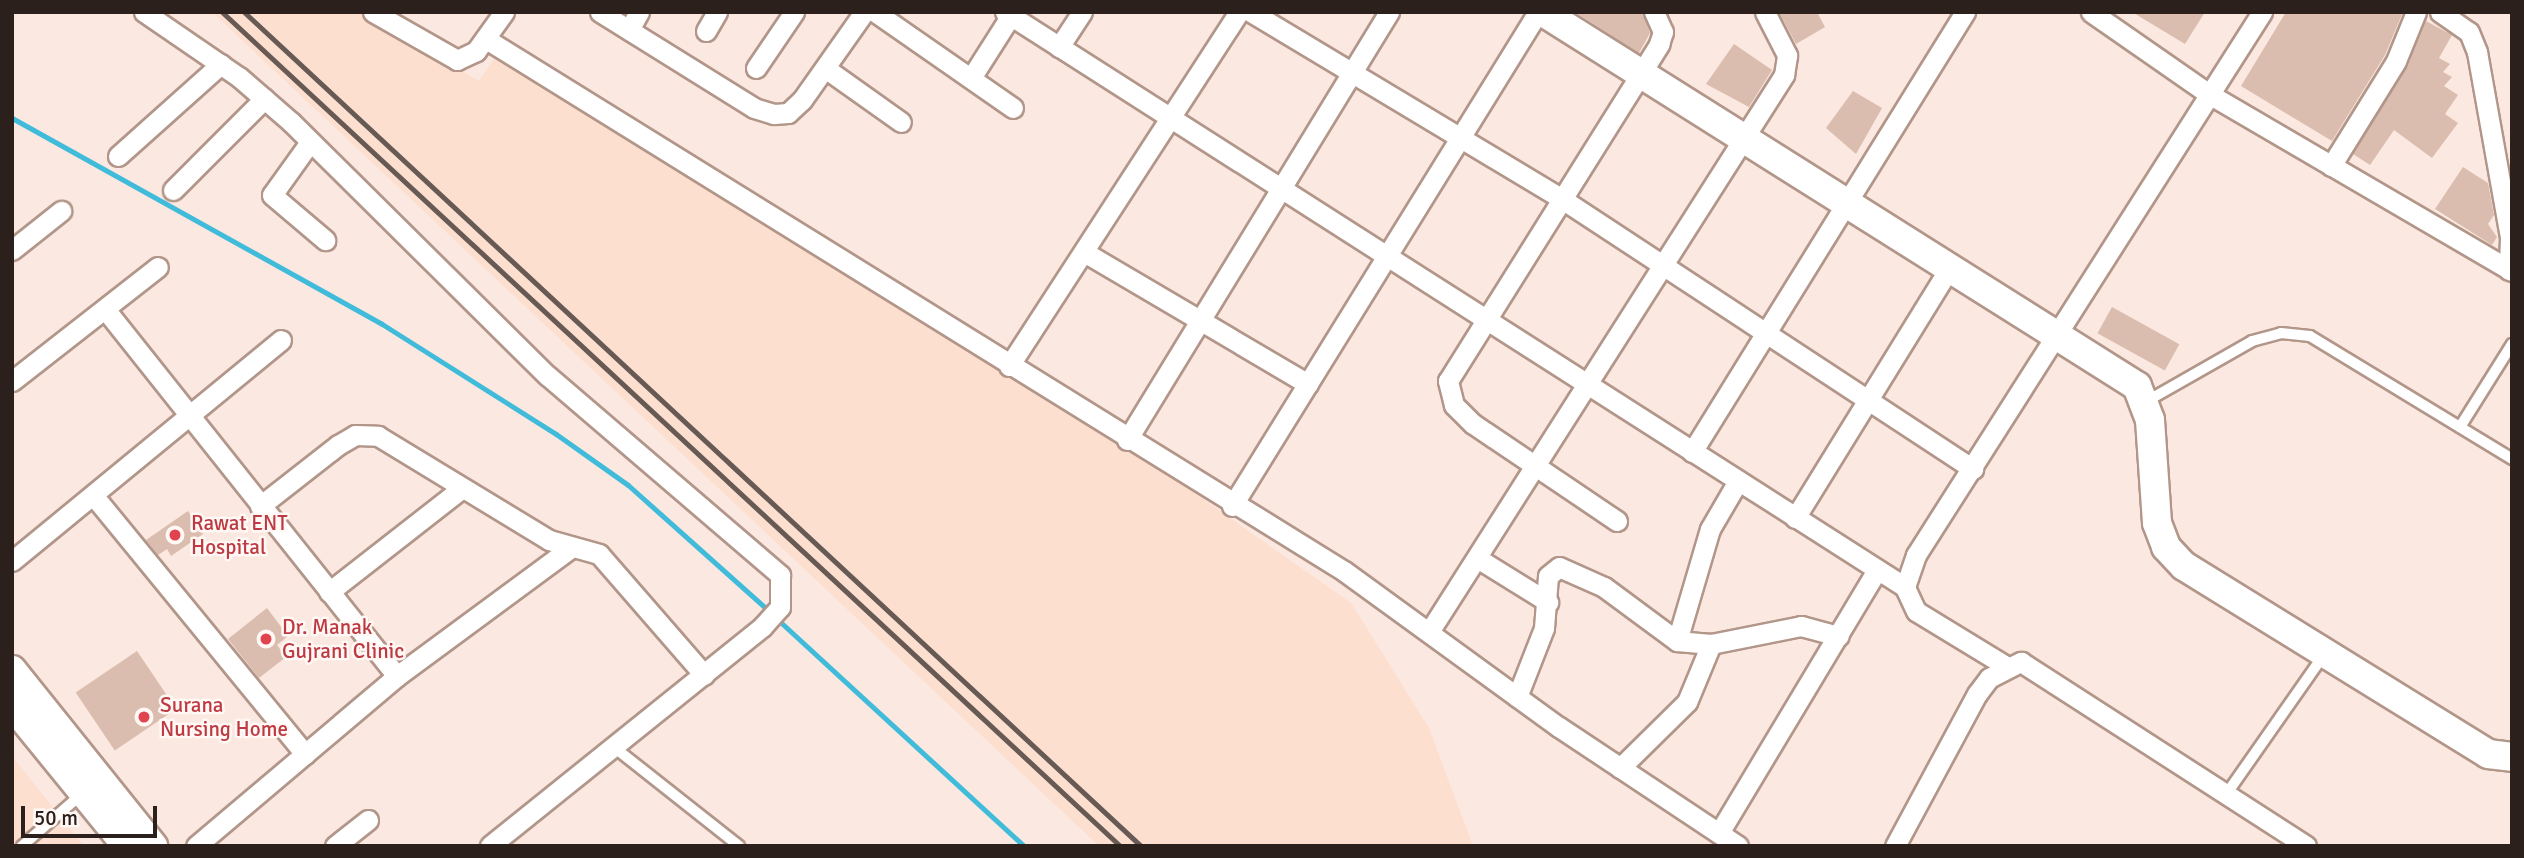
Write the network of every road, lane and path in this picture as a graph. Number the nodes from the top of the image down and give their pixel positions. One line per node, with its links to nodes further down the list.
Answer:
1 (144, 12): 27 (street)
2 (373, 12): 25 (street)
3 (504, 12): 25 (street)
4 (600, 12): 23 (street)
5 (639, 12): 23 (street)
6 (717, 12): 24 (street)
7 (793, 12): 28 (street)
8 (864, 12): 29 (street)
9 (875, 12): 32 (street)
10 (1083, 12): 26 (street)
11 (1239, 12): 37 (street)
12 (1251, 12): 30 (street)
13 (1389, 12): 30 (street)
14 (1540, 12): 31 (street); 38 (street)
15 (1654, 12): 31 (street)
16 (1765, 12): 39 (street)
17 (1965, 12): 46 (street)
18 (2262, 12): 33 (street)
19 (2416, 12): 42 (street)
20 (2440, 12): 55 (street)
21 (1009, 13): 26 (street); 32 (street)
22 (2100, 15): 33 (street)
23 (629, 30): 29 (street)
24 (706, 31)
25 (486, 39): 63 (street)
26 (1059, 47): 37 (street)
27 (221, 64): 34 (street); 41 (street)
28 (756, 68)
29 (825, 68): 36 (street)
30 (1354, 74): 38 (street); 44 (street)
31 (1642, 75): 39 (street); 45 (street)
32 (971, 78): 35 (street)
33 (2209, 94): 42 (street); 61 (street)
34 (264, 99): 40 (street); 43 (street)
35 (1013, 108)
36 (901, 121)
37 (1174, 121): 44 (street); 50 (street)
38 (1459, 134): 45 (street); 51 (street)
39 (1746, 140): 46 (street); 52 (street)
40 (310, 142): 48 (street); 97 (street)
41 (118, 156)
42 (2331, 166): 55 (street)
43 (173, 190)
44 (1285, 191): 51 (street); 58 (street)
45 (1562, 200): 52 (street); 57 (street)
46 (1844, 202): 54 (street); 59 (street)
47 (61, 211): 49 (street)
48 (324, 240)
49 (12, 250)
50 (1084, 253): 58 (street); 63 (street)
51 (1387, 257): 57 (street); 65 (street)
52 (1667, 266): 59 (street); 66 (street)
53 (158, 267): 56 (street)
54 (1949, 269): 61 (street); 67 (street)
55 (2510, 270)
56 (105, 309): 64 (street); 69 (street)
57 (1485, 319): 66 (street); 74 (street)
58 (1201, 321): 65 (street); 71 (street)
59 (1767, 331): 67 (street); 72 (street)
60 (281, 340): 69 (street)
61 (2056, 340): 68 (street); 75 (street)
62 (2512, 344): 70 (lane)
63 (1009, 366): 71 (street)
64 (12, 381)
65 (1308, 384): 80 (street)
66 (1590, 387): 72 (street); 74 (street)
67 (1867, 395): 75 (street); 81 (street)
68 (2147, 401): 70 (lane); 94 (street)
69 (189, 418): 78 (street); 79 (street)
70 (2460, 428): 73 (lane)
71 (1127, 440): 80 (street)
72 (1692, 452): 76 (street)
73 (2512, 459)
74 (1535, 467): 82 (street); 84 (street)
75 (1973, 469): 87 (street)
76 (1738, 481): 81 (street); 92 (street)
77 (461, 489): 79 (street); 83 (street); 88 (street)
78 (93, 495): 85 (street); 102 (street)
79 (260, 506): 88 (street)
80 (1232, 506): 90 (street)
81 (1795, 518): 86 (street)
82 (1617, 521)
83 (569, 549): 97 (street); 98 (street)
84 (1477, 558): 89 (street); 90 (street)
85 (12, 561)
86 (1877, 570): 87 (street); 91 (street)
87 (1905, 587): 95 (street)
88 (329, 592): 98 (street)
89 (1548, 602): 92 (street); 99 (street)
90 (1429, 632): 99 (street)
91 (1839, 636): 93 (street); 108 (street)
92 (1677, 640): 93 (street)
93 (1711, 643): 104 (street)
94 (2325, 653): 103 (street); 106 (lane)
95 (2006, 666): 106 (street); 117 (street)
96 (12, 670): 111 (street)
97 (704, 675): 101 (street)
98 (397, 676): 102 (street)
99 (1517, 696): 104 (street)
100 (12, 705): 105 (street)
101 (615, 748): 114 (street); 115 (lane)
102 (306, 754): 112 (street)
103 (2512, 757)
104 (1620, 768): 108 (street)
105 (84, 793): 109 (lane); 110 (street)
106 (2225, 796): 118 (street)
107 (368, 820): 113 (street)
108 (1719, 833): 116 (street)
109 (22, 846)
110 (127, 846)
111 (153, 846)
112 (196, 846)
113 (335, 846)
114 (490, 846)
115 (738, 846)
116 (1738, 846)
117 (1895, 846)
118 (2306, 846)

